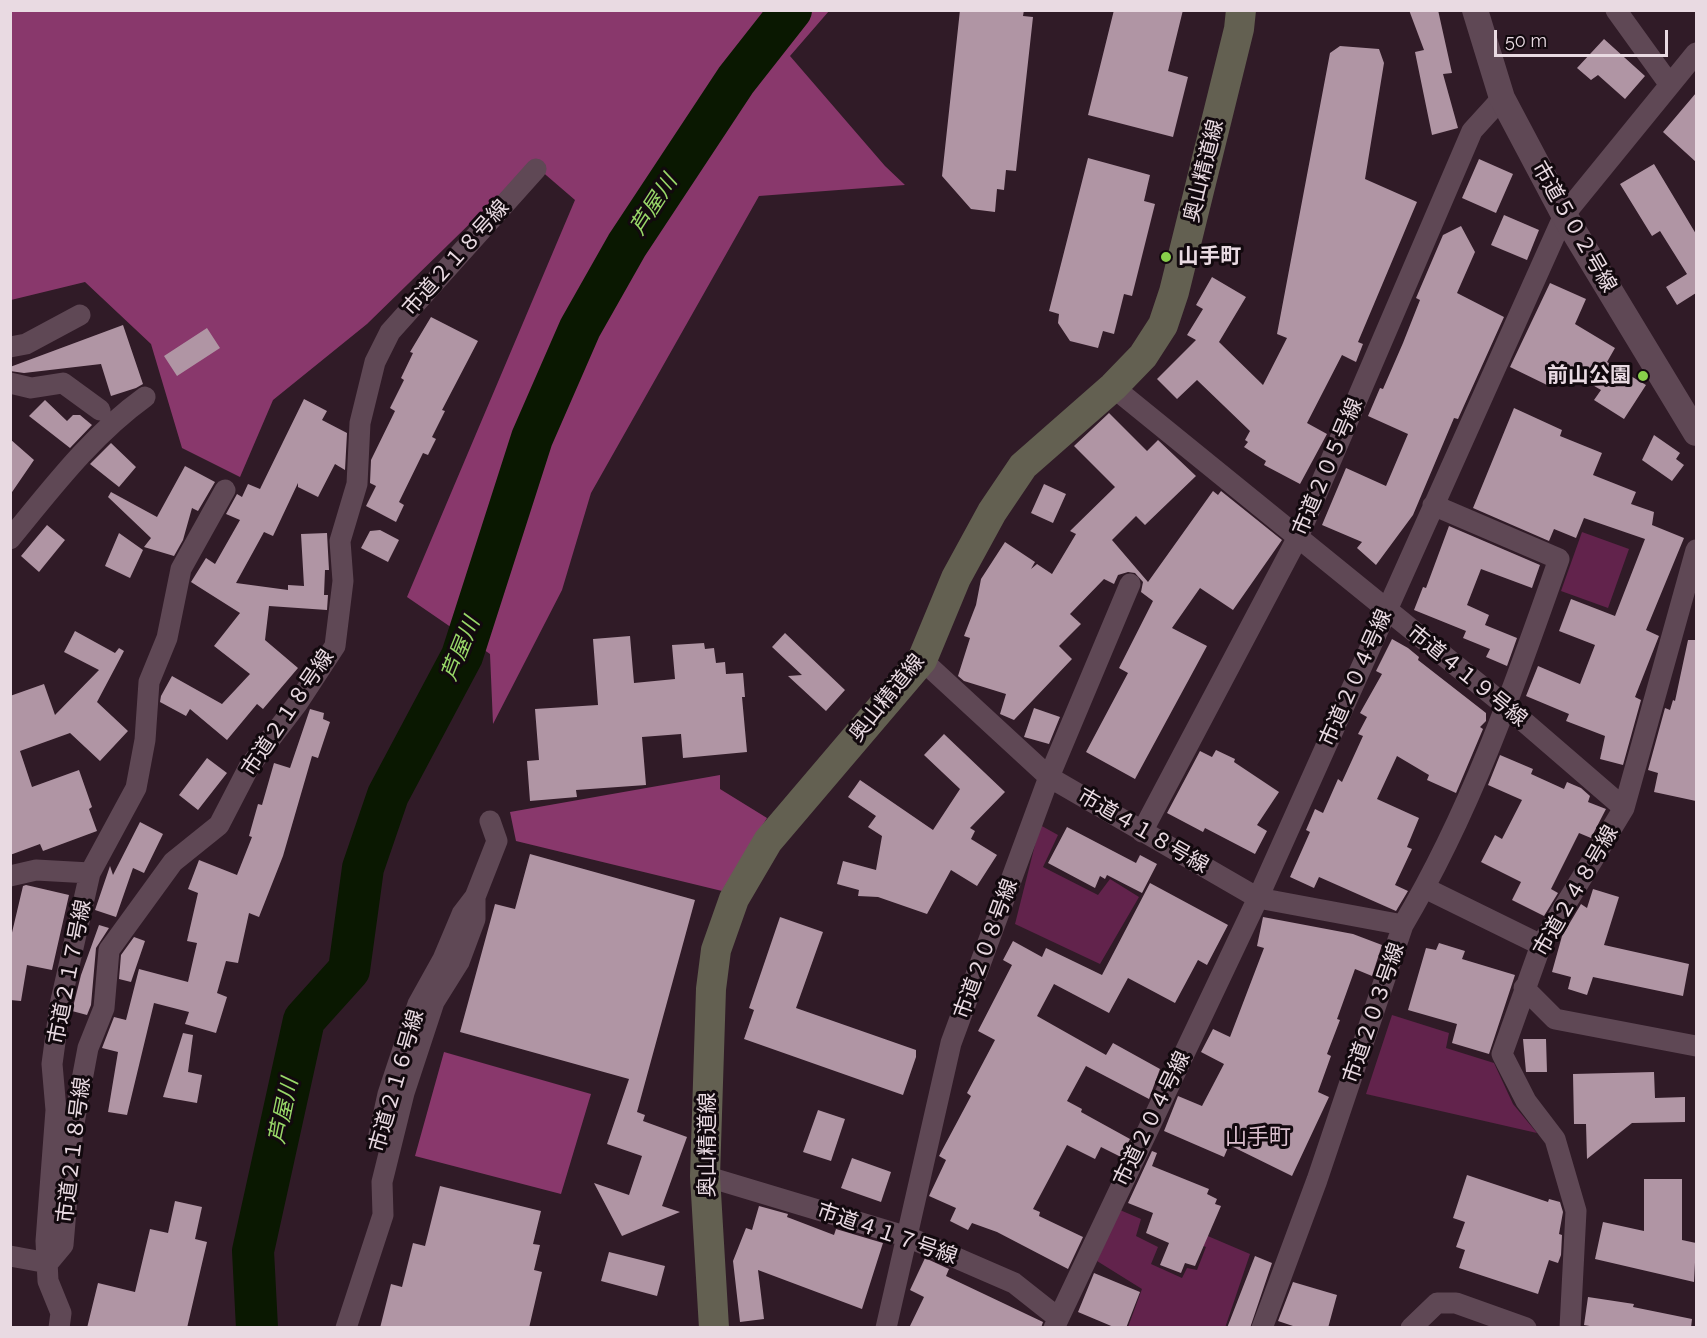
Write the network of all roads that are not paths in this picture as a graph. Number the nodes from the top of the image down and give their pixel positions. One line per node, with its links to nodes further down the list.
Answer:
1 (1241, 10): 12 (main road, 奥山精道線)
2 (1475, 10): 6 (street, 市道５０２号線)
3 (1616, 10): 5 (street)
4 (1696, 53): 5 (street, 市道２０４号線)
5 (1670, 85): 8 (street, 市道２０４号線)
6 (1502, 98): 8 (street, 市道５０２号線); 18 (street, 市道２０５号線)
7 (536, 169): 40 (street, 市道２１８号線)
8 (1564, 214): 15 (street, 市道５０２号線); 17 (street, 市道２０４号線)
9 (80, 315): 10 (street)
10 (10, 347)
11 (10, 383): 14 (street)
12 (1113, 387): 18 (street, 市道４１９号線); 23 (main road, 奥山精道線)
13 (145, 397): 19 (street)
14 (100, 410)
15 (1696, 433)
16 (225, 490): 29 (street)
17 (1434, 505): 22 (street, 市道２０４号線); 24 (street, 市道２０３号線)
18 (1298, 537): 22 (street, 市道４１９号線); 28 (street, 市道２０５号線)
19 (10, 539)
20 (1696, 550): 26 (street, 市道２４８号線)
21 (1130, 584): 25 (street, 市道２０８号線)
22 (1386, 609): 24 (street, 市道４１９号線); 32 (street, 市道２０４号線)
23 (922, 660): 25 (street, 市道４１８号線); 37 (main road, 奥山精道線)
24 (1507, 707): 26 (street, 市道４１９号線); 31 (street, 市道２０３号線)
25 (1049, 777): 28 (street, 市道４１８号線); 38 (street, 市道２０８号線)
26 (1624, 808): 34 (street, 市道２４８号線)
27 (490, 821): 43 (street, 市道２１６号線)
28 (1142, 832): 32 (street, 市道４１８号線)
29 (90, 873): 30 (street, 市道２１７号線); 40 (street, 市道２１７号線)
30 (10, 876)
31 (1425, 888): 33 (street, 市道２０３号線); 34 (street)
32 (1258, 898): 33 (street, 市道４１８号線); 41 (street, 市道２０４号線)
33 (1403, 925): 46 (street, 市道２０３号線)
34 (1541, 945): 35 (street, 市道２４８号線)
35 (1524, 988): 36 (street); 49 (street, 市道２４８号線)
36 (1696, 1047)
37 (705, 1176): 38 (street, 市道４１７号線); 44 (main road, 奥山精道線)
38 (908, 1237): 41 (street, 市道４１７号線); 45 (street, 市道２０８号線)
39 (10, 1256): 40 (street)
40 (48, 1263): 42 (street, 市道２１７号線)
41 (1056, 1322)
42 (59, 1328)
43 (346, 1328)
44 (714, 1328)
45 (886, 1328)
46 (1262, 1328)
47 (1411, 1328): 48 (street)
48 (1526, 1328)
49 (1570, 1328)

